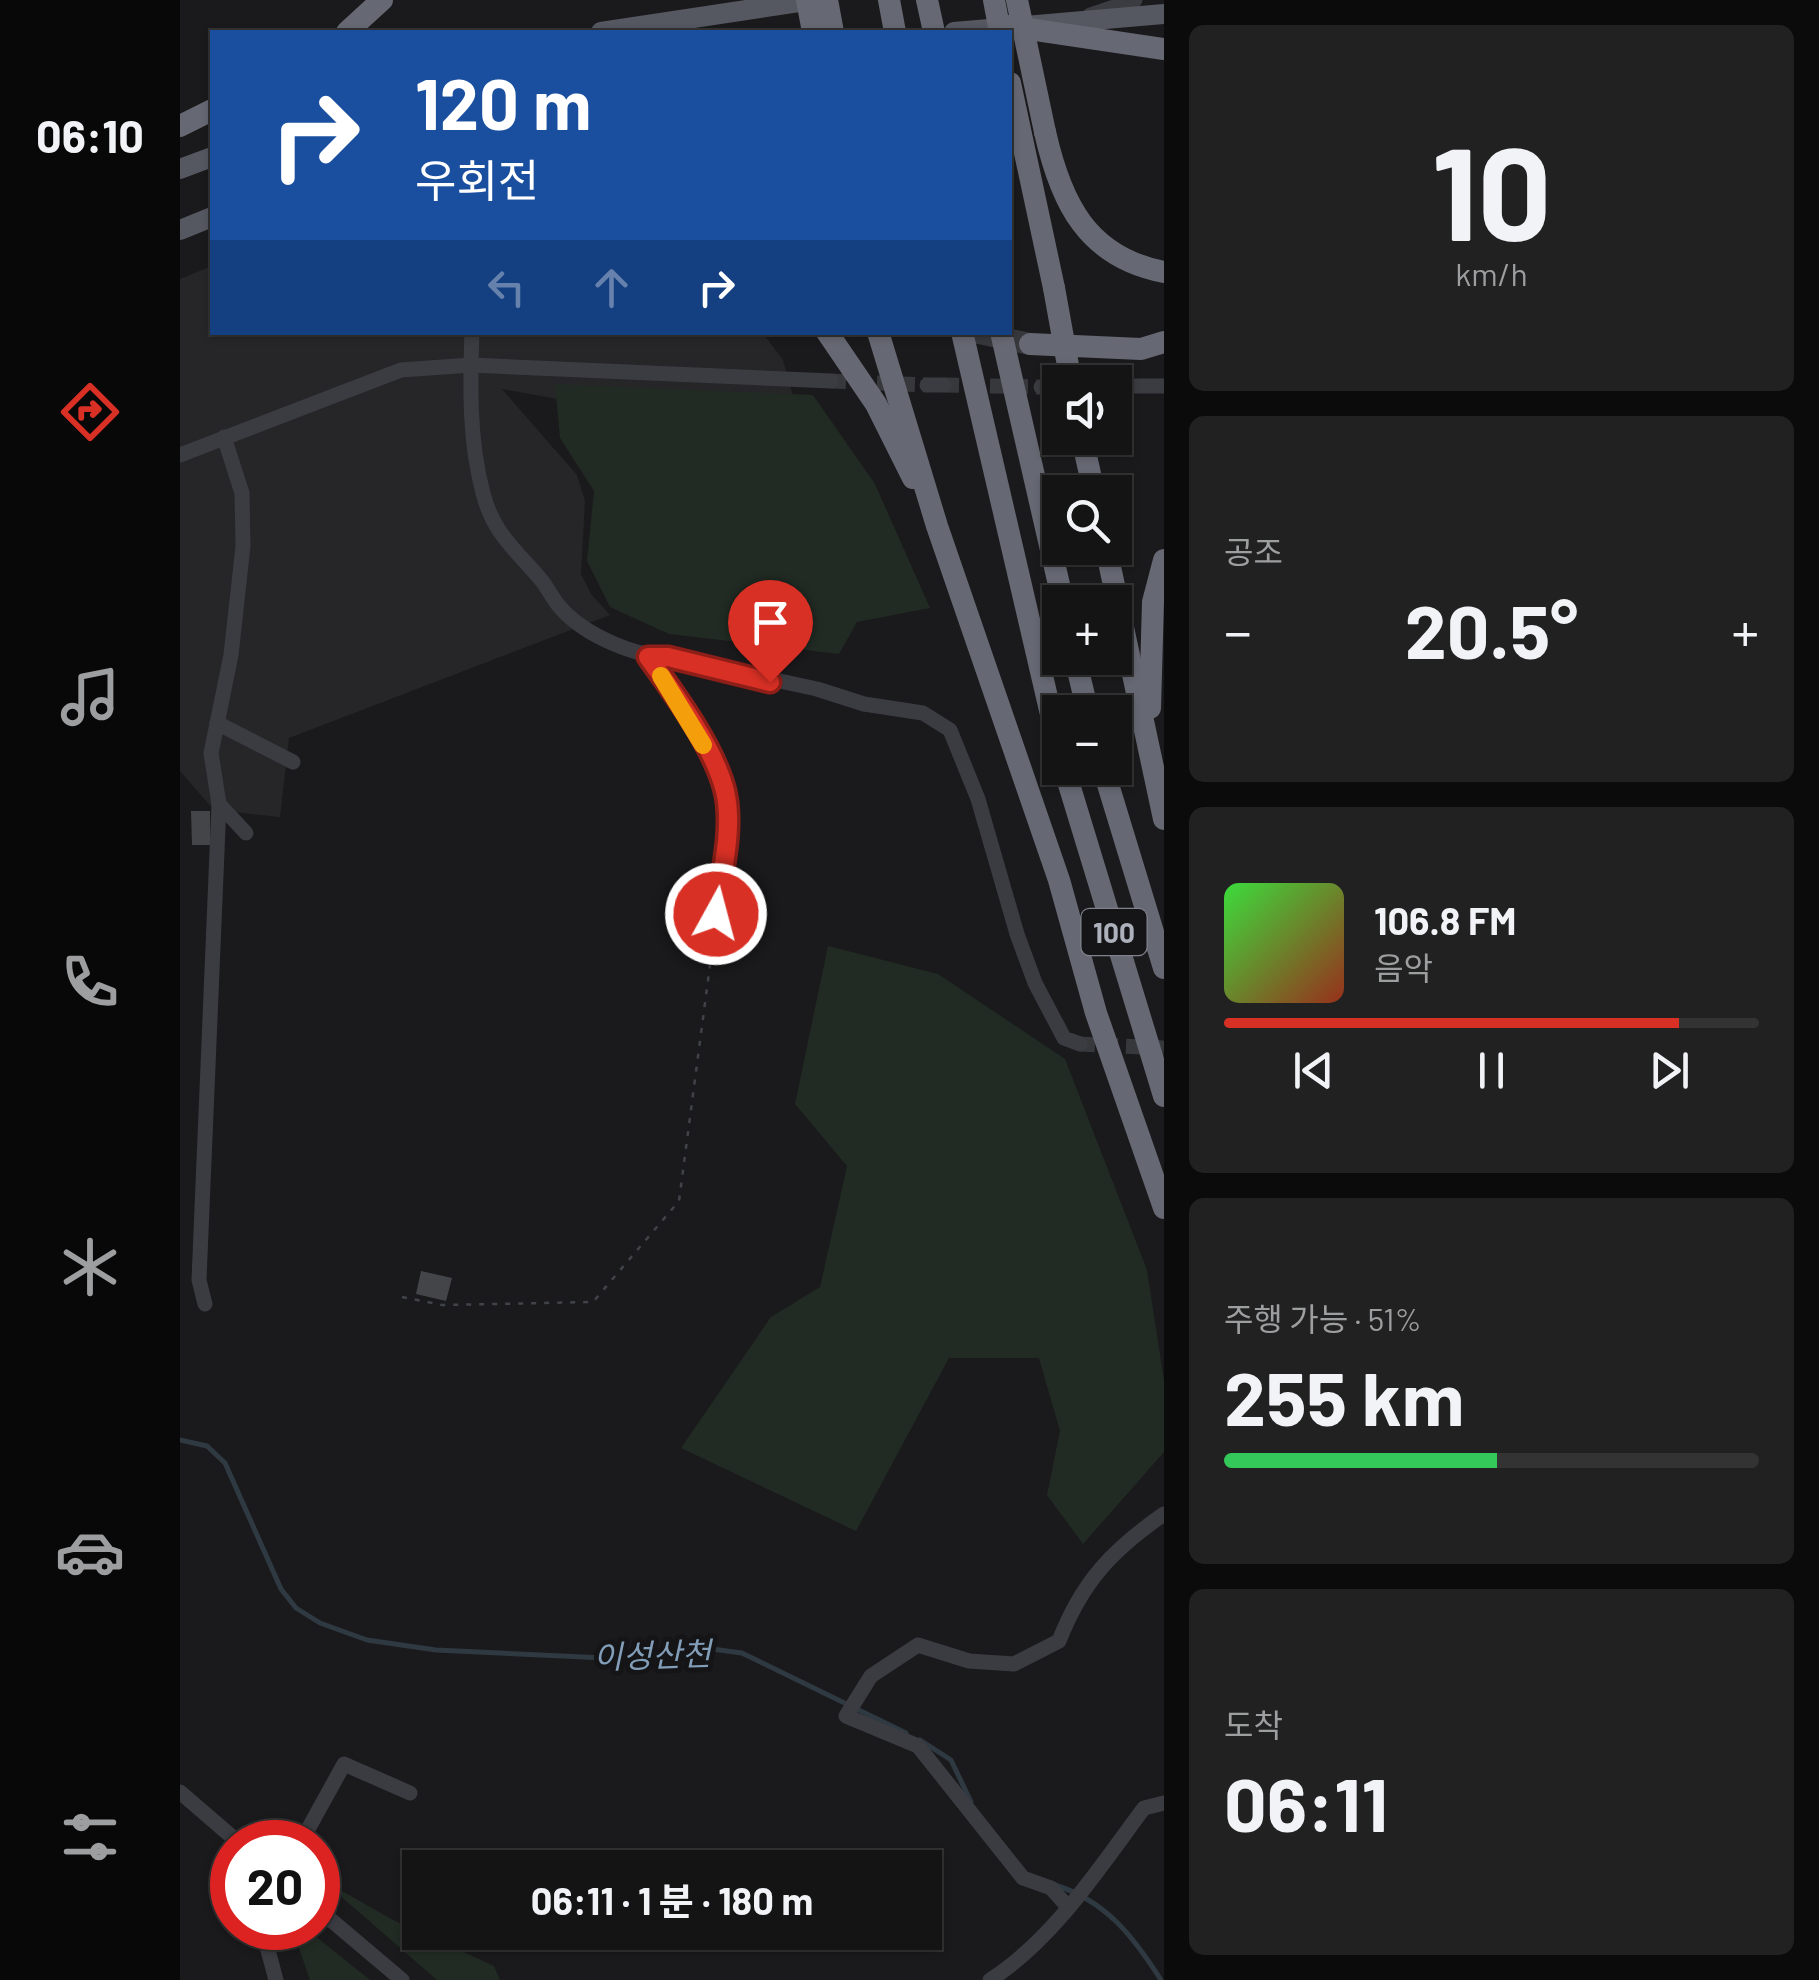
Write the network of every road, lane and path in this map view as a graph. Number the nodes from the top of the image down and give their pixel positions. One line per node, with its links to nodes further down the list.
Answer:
1 (382, 0): 13 (highway)
2 (810, 0): 14 (main road); 15 (highway, bridge)
3 (827, 0): 16 (highway)
4 (888, 0): 17 (highway)
5 (927, 0): 18 (highway)
6 (994, 0): 12 (highway, bridge)
7 (1017, 0): 27 (highway, bridge)
8 (1135, 0): 11 (street)
9 (1164, 5): 11 (main road)
10 (1164, 14): 11 (main road)
11 (1076, 19): 12 (main road)
12 (1004, 29): 19 (highway)
13 (349, 30)
14 (614, 30)
15 (813, 30)
16 (833, 30)
17 (896, 30)
18 (934, 30)
19 (1164, 49)
20 (1012, 94): 36 (highway, bridge)
21 (210, 111): 22 (highway)
22 (180, 126)
23 (210, 159): 24 (main road)
24 (180, 170)
25 (210, 218): 26 (main road)
26 (180, 230)
27 (1164, 272)
28 (472, 335): 35 (street)
29 (828, 335): 42 (highway)
30 (879, 335): 42 (highway)
31 (963, 335): 47 (highway)
32 (1002, 335): 45 (highway)
33 (1164, 342): 34 (highway)
34 (1030, 344)
35 (471, 365): 37 (street); 40 (street); 46 (street)
36 (1068, 365)
37 (830, 381)
38 (1132, 386): 39 (street)
39 (1164, 386)
40 (224, 437): 41 (street); 48 (street)
41 (180, 455)
42 (937, 526): 60 (highway)
43 (1164, 560): 49 (highway)
44 (1110, 565): 49 (highway)
45 (1058, 585)
46 (648, 657): 56 (street); 58 (street)
47 (1046, 695)
48 (217, 723): 50 (street); 53 (street)
49 (1149, 747): 54 (highway)
50 (293, 762)
51 (1069, 785): 59 (highway, 100)
52 (1108, 785): 57 (highway, 100)
53 (219, 804): 55 (street); 62 (street)
54 (1164, 819)
55 (246, 833)
56 (712, 949): 61 (path)
57 (1164, 968)
58 (1080, 1044)
59 (1164, 1096)
60 (1164, 1208)
61 (402, 1297)
62 (205, 1304)
63 (1164, 1514): 69 (street)
64 (180, 1792): 67 (street)
65 (410, 1793): 68 (street)
66 (1164, 1802): 69 (street)
67 (212, 1820)
68 (314, 1820)
69 (1068, 1907): 74 (street)
70 (340, 1928): 73 (street)
71 (268, 1950): 72 (street)
72 (276, 1980)
73 (402, 1980)
74 (990, 1980)

